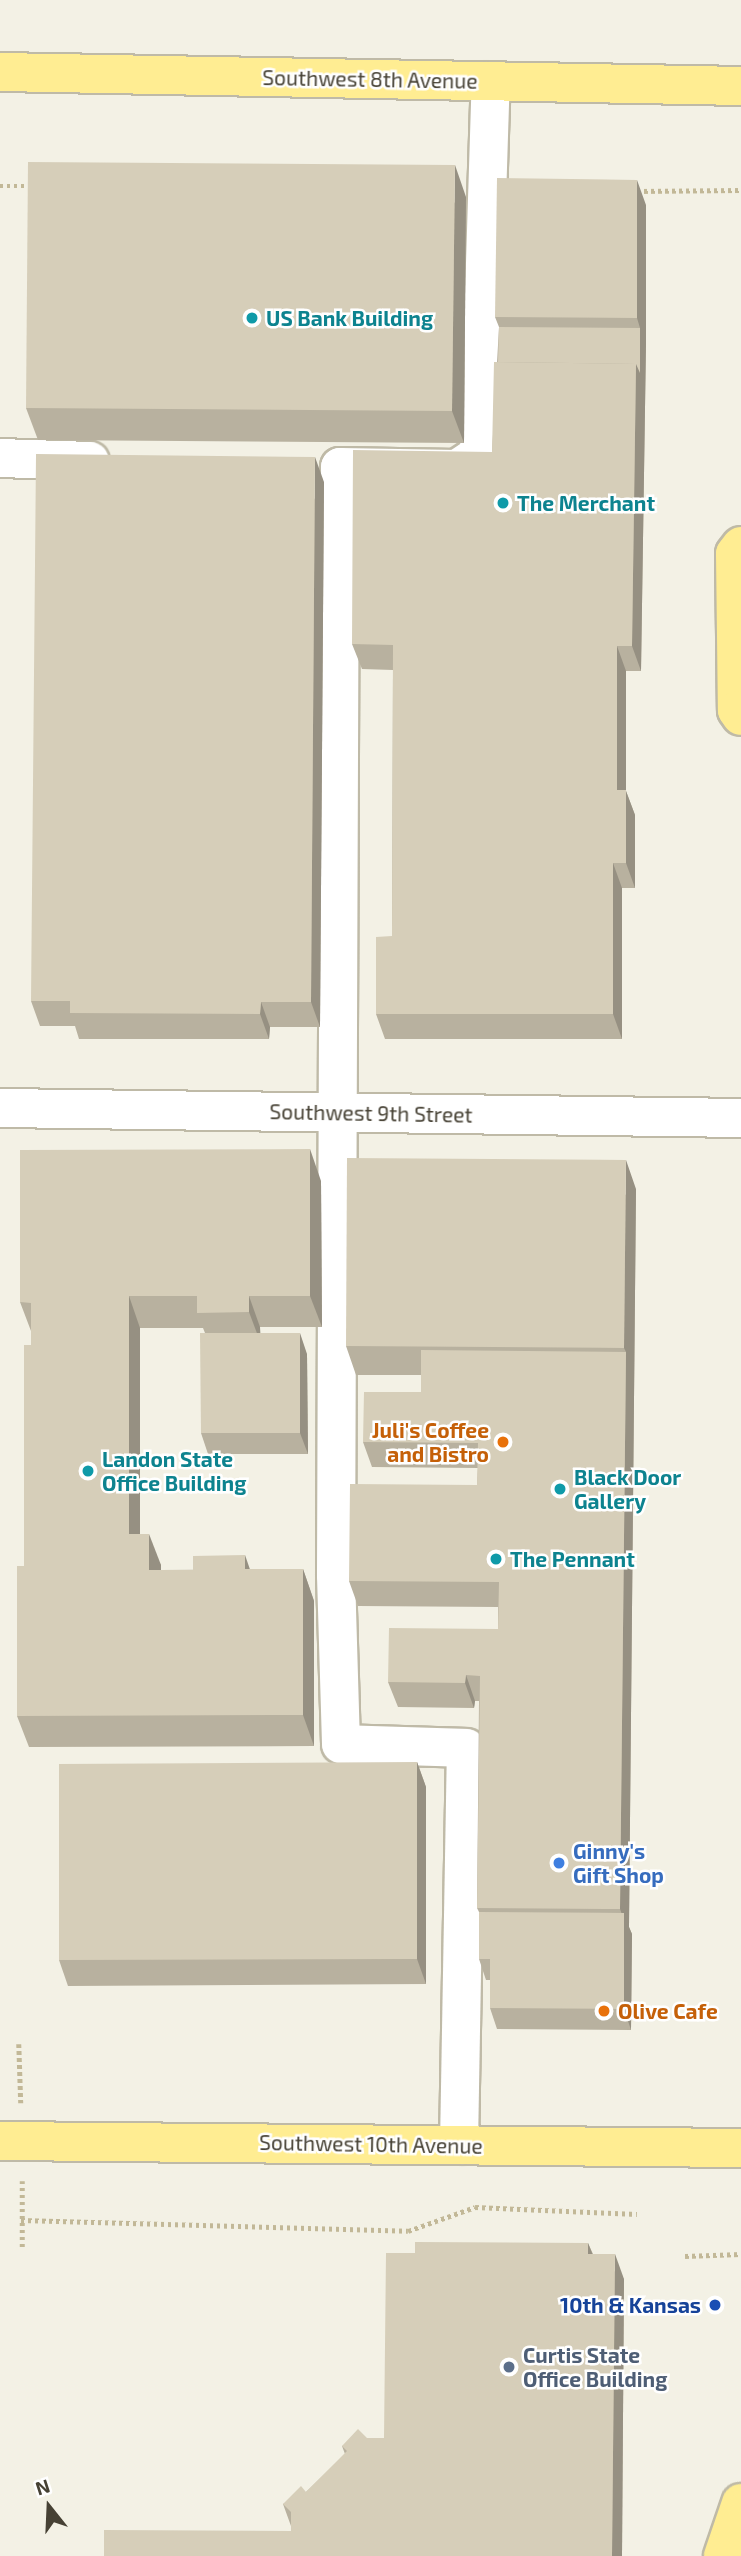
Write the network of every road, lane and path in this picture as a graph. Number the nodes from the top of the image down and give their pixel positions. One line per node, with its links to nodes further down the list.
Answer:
1 (0, 72): 2 (main road, Southwest 8th Avenue)
2 (491, 81): 3 (main road, Southwest 8th Avenue); 11 (street)
3 (741, 86)
4 (0, 186): 5 (path)
5 (41, 187)
6 (741, 190): 7 (path)
7 (633, 191)
8 (0, 458): 9 (street)
9 (122, 462)
10 (299, 466): 11 (street)
11 (340, 467): 15 (street)
12 (741, 546): 13 (main road)
13 (741, 716)
14 (0, 1108): 15 (street, Southwest 9th Street)
15 (340, 1112): 16 (street, Southwest 9th Street); 18 (street)
16 (741, 1118)
17 (0, 2141): 18 (main road, Southwest 10th Avenue)
18 (460, 2145): 19 (main road, Southwest 10th Avenue)
19 (741, 2148)
20 (637, 2214): 21 (path)
21 (21, 2220)
22 (741, 2254): 23 (path)
23 (685, 2256)
24 (741, 2503): 25 (main road)
25 (723, 2556)

